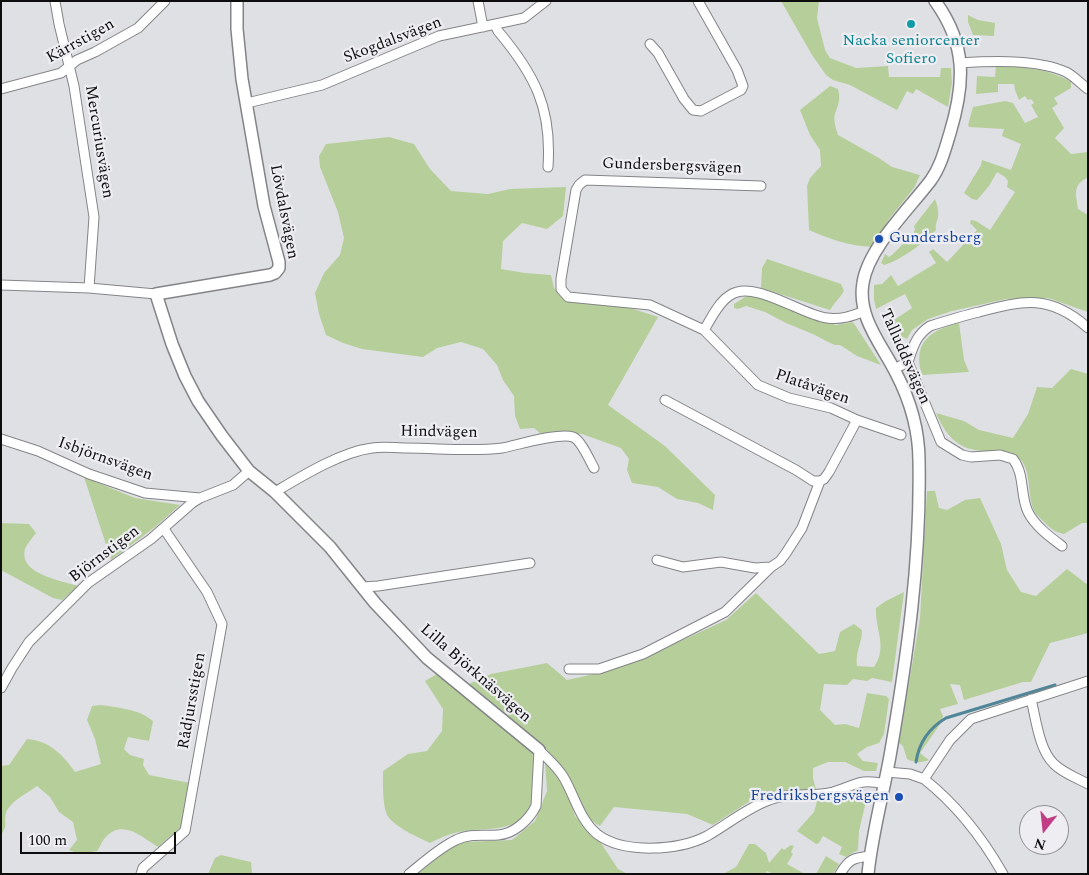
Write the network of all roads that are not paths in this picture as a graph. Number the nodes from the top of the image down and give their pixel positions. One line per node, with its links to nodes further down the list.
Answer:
1 (55, 1): 12 (street, Mercuriusvägen)
2 (165, 1): 12 (street, Kärrstigen)
3 (237, 1): 15 (street, Lövdalsvägen)
4 (478, 1): 9 (street)
5 (546, 1): 8 (street, Skogdalsvägen)
6 (698, 1): 10 (street)
7 (935, 1): 11 (street, Talluddsvägen)
8 (495, 24): 9 (street, Skogdalsvägen); 16 (street)
9 (483, 27): 15 (street, Skogdalsvägen)
10 (650, 44)
11 (960, 62): 14 (street); 21 (street, Talluddsvägen)
12 (70, 66): 13 (street, Kärrstigen); 19 (street, Mercuriusvägen)
13 (1, 89)
14 (1088, 90)
15 (247, 103): 20 (street, Lövdalsvägen)
16 (548, 166)
17 (761, 186): 23 (street, Gundersbergsvägen)
18 (1, 284): 19 (street, Lövdalsvägen)
19 (89, 288): 20 (street, Lövdalsvägen)
20 (156, 294): 31 (street, Lilla Björknäsvägen)
21 (865, 311): 23 (street); 25 (street, Talluddsvägen)
22 (1088, 328): 24 (street)
23 (704, 330): 27 (street, Platåvägen)
24 (908, 362): 25 (street); 36 (street)
25 (894, 369): 46 (street, Talluddsvägen)
26 (665, 400): 32 (street)
27 (857, 420): 28 (street, Platåvägen); 32 (street)
28 (902, 434)
29 (1, 439): 34 (street, Isbjörnsvägen)
30 (594, 468): 33 (street, Hindvägen)
31 (249, 471): 33 (street, Lilla Björknäsvägen); 34 (street, Björnstigen)
32 (820, 481): 39 (street)
33 (275, 492): 40 (street, Lilla Björknäsvägen)
34 (200, 498): 35 (street, Björnstigen)
35 (164, 529): 43 (street, Björnstigen); 51 (street, Rådjursstigen)
36 (1062, 546)
37 (657, 560): 39 (street)
38 (530, 563): 40 (street)
39 (771, 567): 41 (street)
40 (362, 586): 45 (street, Lilla Björknäsvägen)
41 (569, 670)
42 (1088, 681): 44 (street)
43 (1, 688)
44 (1031, 699): 47 (street); 49 (street)
45 (539, 750): 48 (street, Lilla Björknäsvägen); 52 (street)
46 (887, 772): 47 (street); 48 (street, Talluddsvägen)
47 (924, 779): 55 (street)
48 (884, 784): 50 (street, Talluddsvägen)
49 (1088, 784)
50 (870, 856): 53 (street); 54 (street, Talluddsvägen)
51 (141, 874)
52 (409, 874)
53 (840, 874)
54 (868, 874)
55 (1003, 874)

